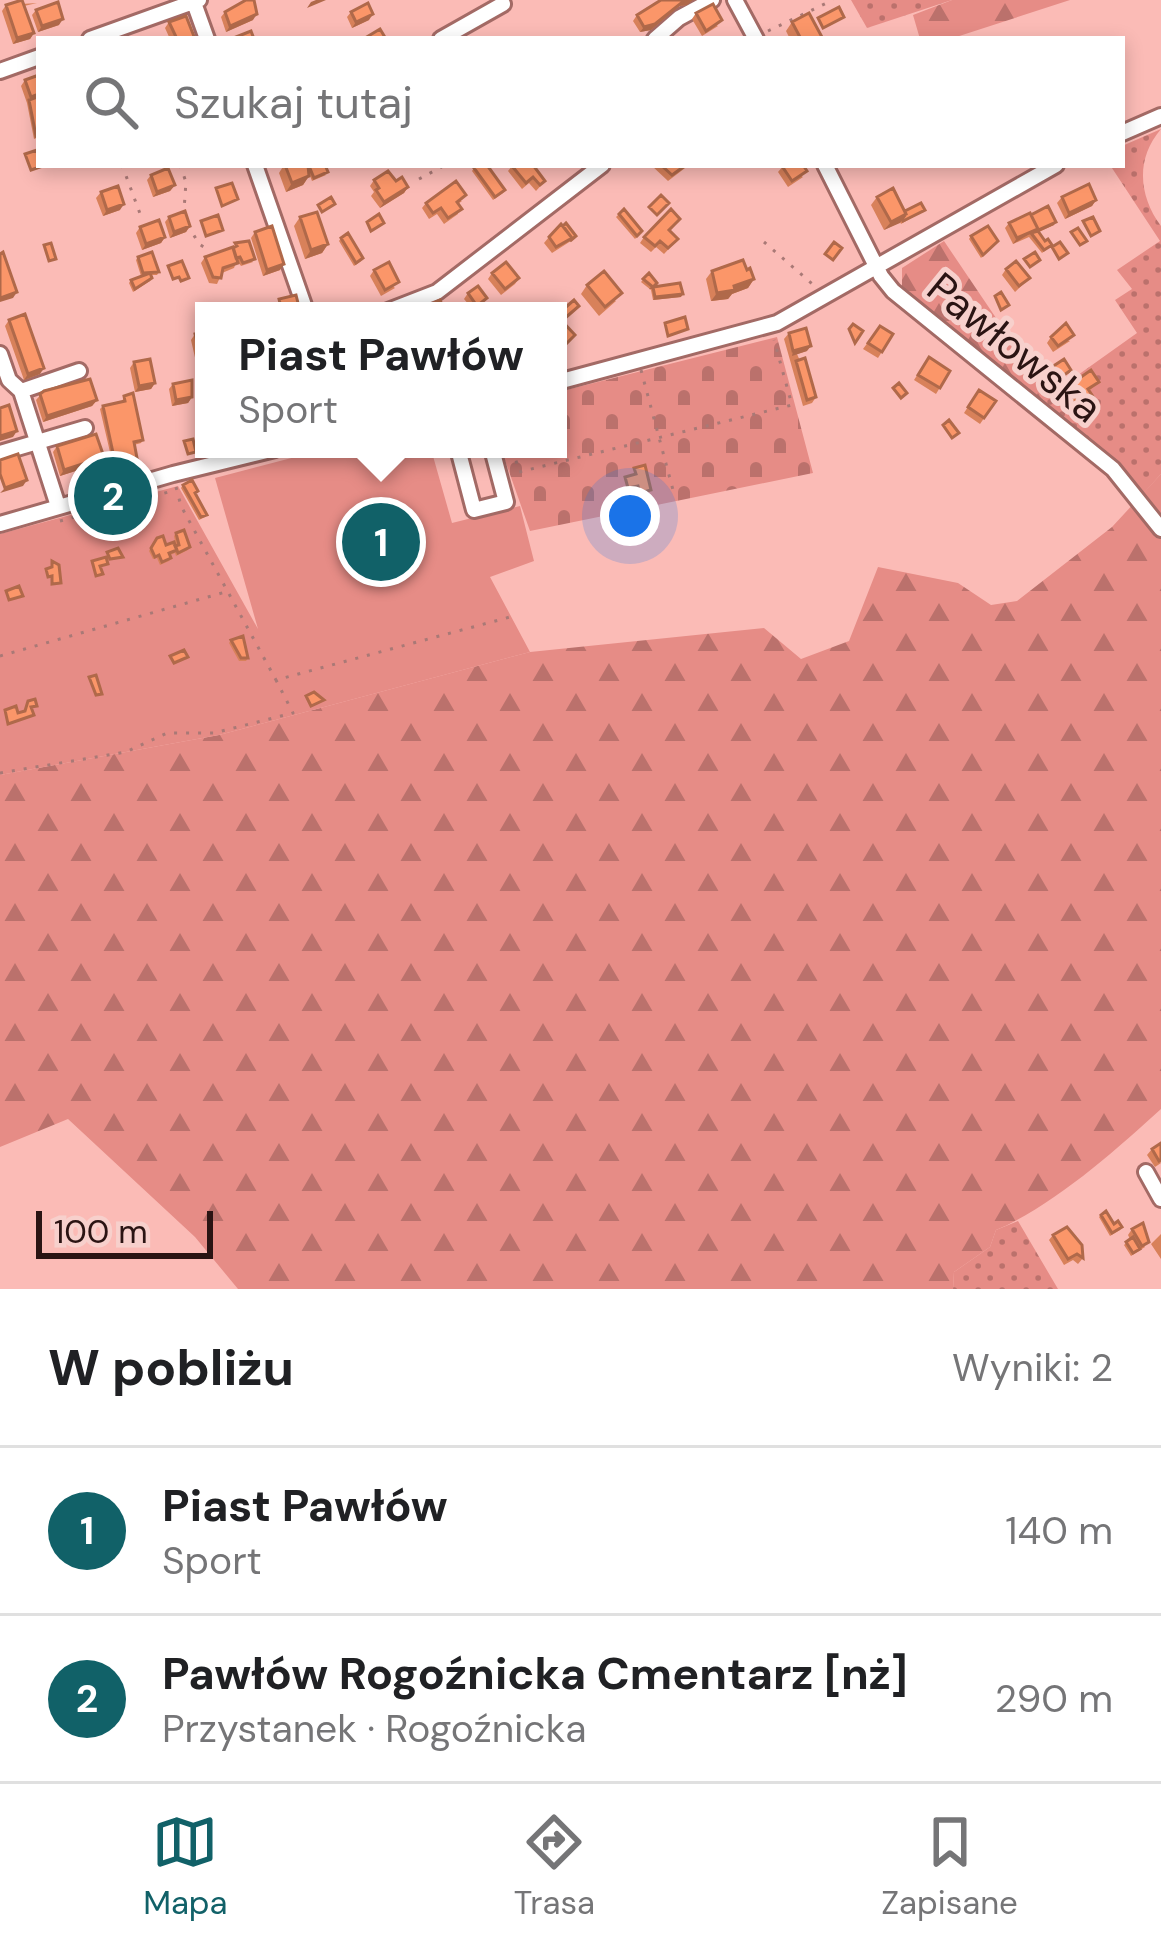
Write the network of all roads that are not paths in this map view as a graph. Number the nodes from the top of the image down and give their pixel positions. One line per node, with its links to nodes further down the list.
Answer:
1 (712, 0): 8 (street)
2 (735, 0): 9 (street)
3 (195, 1): 5 (street); 6 (street)
4 (503, 4): 7 (street)
5 (98, 36)
6 (206, 36)
7 (446, 36)
8 (659, 36)
9 (755, 36)
10 (36, 58): 11 (street)
11 (0, 71)
12 (1161, 116): 13 (street)
13 (1125, 132)
14 (256, 168): 19 (street)
15 (598, 168): 20 (street)
16 (827, 168): 18 (street, Pawłowska)
17 (1051, 168): 18 (street)
18 (879, 266): 23 (street); 33 (street, Pawłowska)
19 (303, 302)
20 (411, 302)
21 (0, 354): 24 (street)
22 (80, 371): 24 (street)
23 (567, 380)
24 (12, 391): 26 (street)
25 (85, 428): 26 (street)
26 (38, 442): 27 (street); 31 (street)
27 (0, 453)
28 (248, 458): 31 (street)
29 (460, 458): 30 (street)
30 (494, 458)
31 (58, 506): 32 (street)
32 (0, 524)
33 (1161, 529)
34 (1146, 1172): 35 (street)
35 (1161, 1199)

